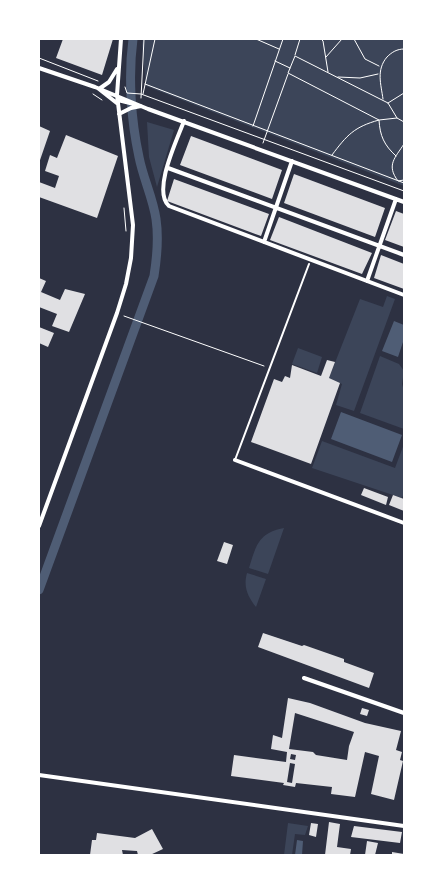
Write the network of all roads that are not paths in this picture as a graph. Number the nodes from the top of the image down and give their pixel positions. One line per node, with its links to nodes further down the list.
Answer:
1 (121, 39): 2 (street)
2 (118, 67): 4 (street); 5 (street)
3 (39, 68): 4 (street)
4 (99, 89): 5 (street); 5 (street)
5 (119, 99): 6 (street); 6 (street); 7 (street)
6 (140, 106): 7 (street); 8 (street)
7 (119, 114): 22 (street)
8 (184, 121): 9 (street); 10 (street)
9 (292, 161): 11 (street); 13 (street)
10 (168, 168): 13 (street); 14 (street)
11 (396, 199): 12 (street); 15 (street)
12 (404, 202)
13 (275, 208): 14 (street); 15 (street)
14 (264, 242): 18 (street)
15 (380, 246): 16 (street); 18 (street)
16 (404, 255)
17 (309, 264): 20 (lane)
18 (367, 281): 19 (street)
19 (404, 295)
20 (234, 460): 21 (street)
21 (404, 523)
22 (39, 526)
23 (304, 678): 24 (street)
24 (404, 713)
25 (39, 776): 26 (street)
26 (404, 826)

